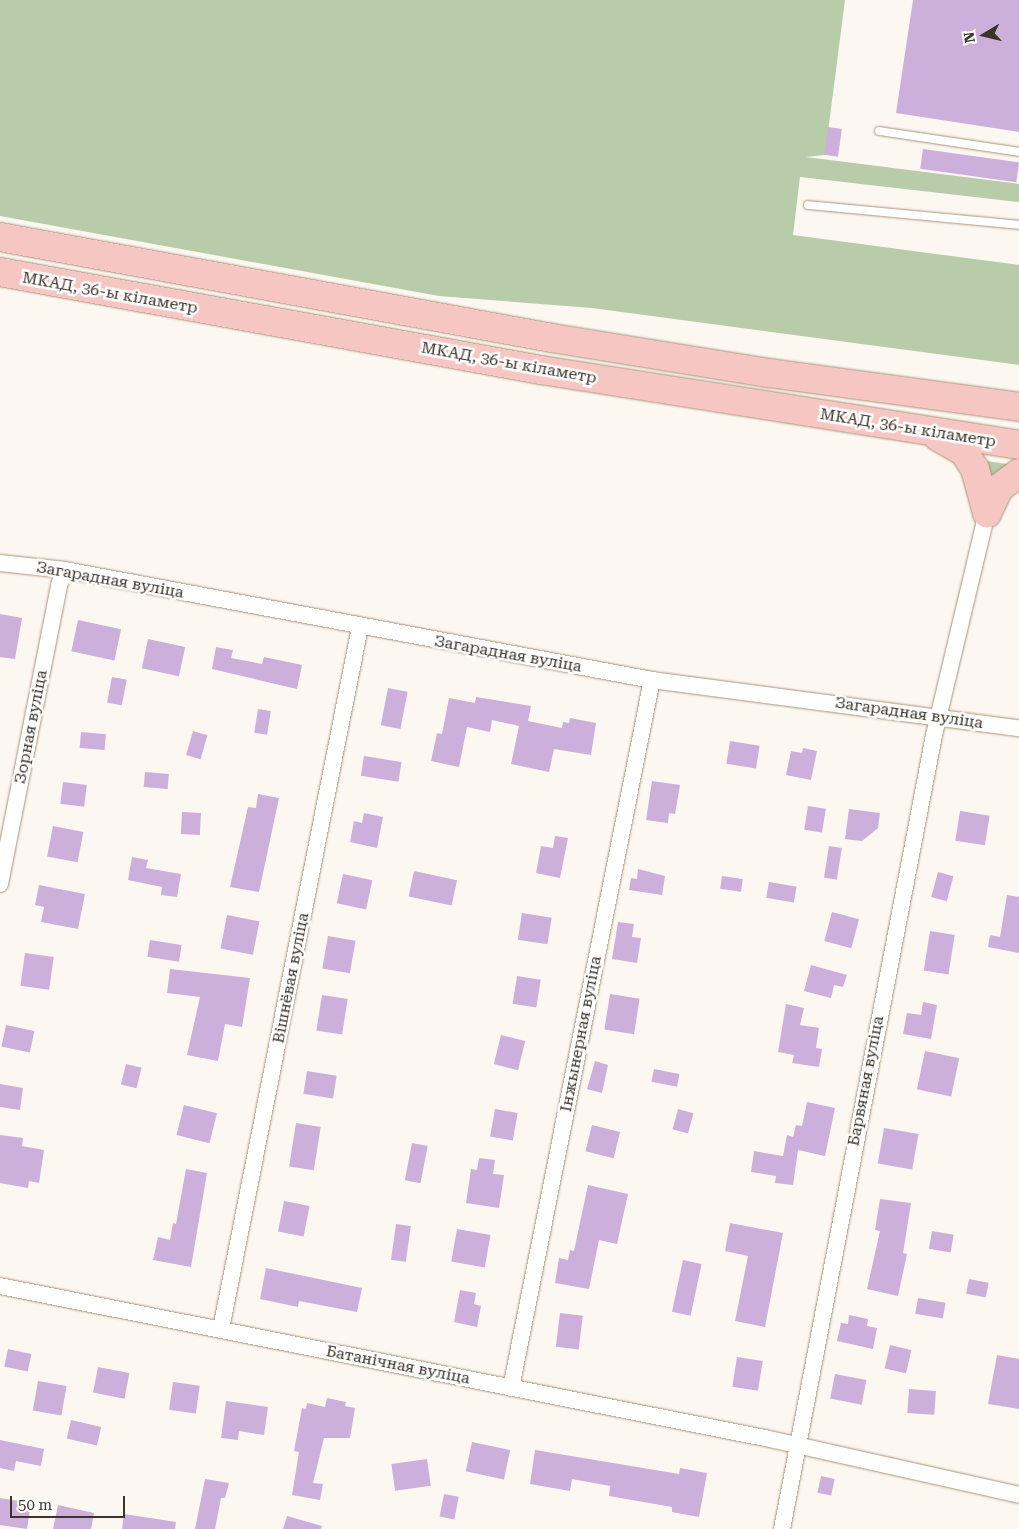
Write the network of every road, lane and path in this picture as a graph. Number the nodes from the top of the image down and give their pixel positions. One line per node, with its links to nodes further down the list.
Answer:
1 (879, 131): 2 (lane)
2 (1019, 152)
3 (808, 204): 4 (lane)
4 (1019, 225)
5 (0, 237): 7 (highway, МКАД, 36-ы кіламетр)
6 (0, 272): 8 (highway, МКАД, 36-ы кіламетр)
7 (1019, 407)
8 (930, 432): 9 (highway, МКАД, 36-ы кіламетр); 11 (highway)
9 (1019, 445)
10 (1019, 473): 11 (highway)
11 (987, 513): 16 (street, Барвяная вуліца)
12 (0, 563): 13 (street, Загарадная вуліца)
13 (65, 570): 14 (street, Загарадная вуліца); 18 (street, Зорная вуліца)
14 (360, 627): 15 (street, Загарадная вуліца); 20 (street, Вішнёвая вуліца)
15 (652, 680): 16 (street, Загарадная вуліца); 21 (street, Інжынерная вуліца)
16 (938, 717): 17 (street, Загарадная вуліца); 22 (street, Барвяная вуліца)
17 (1019, 728)
18 (0, 884)
19 (0, 1286): 20 (street, Батанічная вуліца)
20 (221, 1329): 21 (street, Батанічная вуліца)
21 (511, 1388): 22 (street, Батанічная вуліца)
22 (796, 1445): 23 (street, Батанічная вуліца); 24 (street, Барвяная вуліца)
23 (1019, 1495)
24 (782, 1529)

